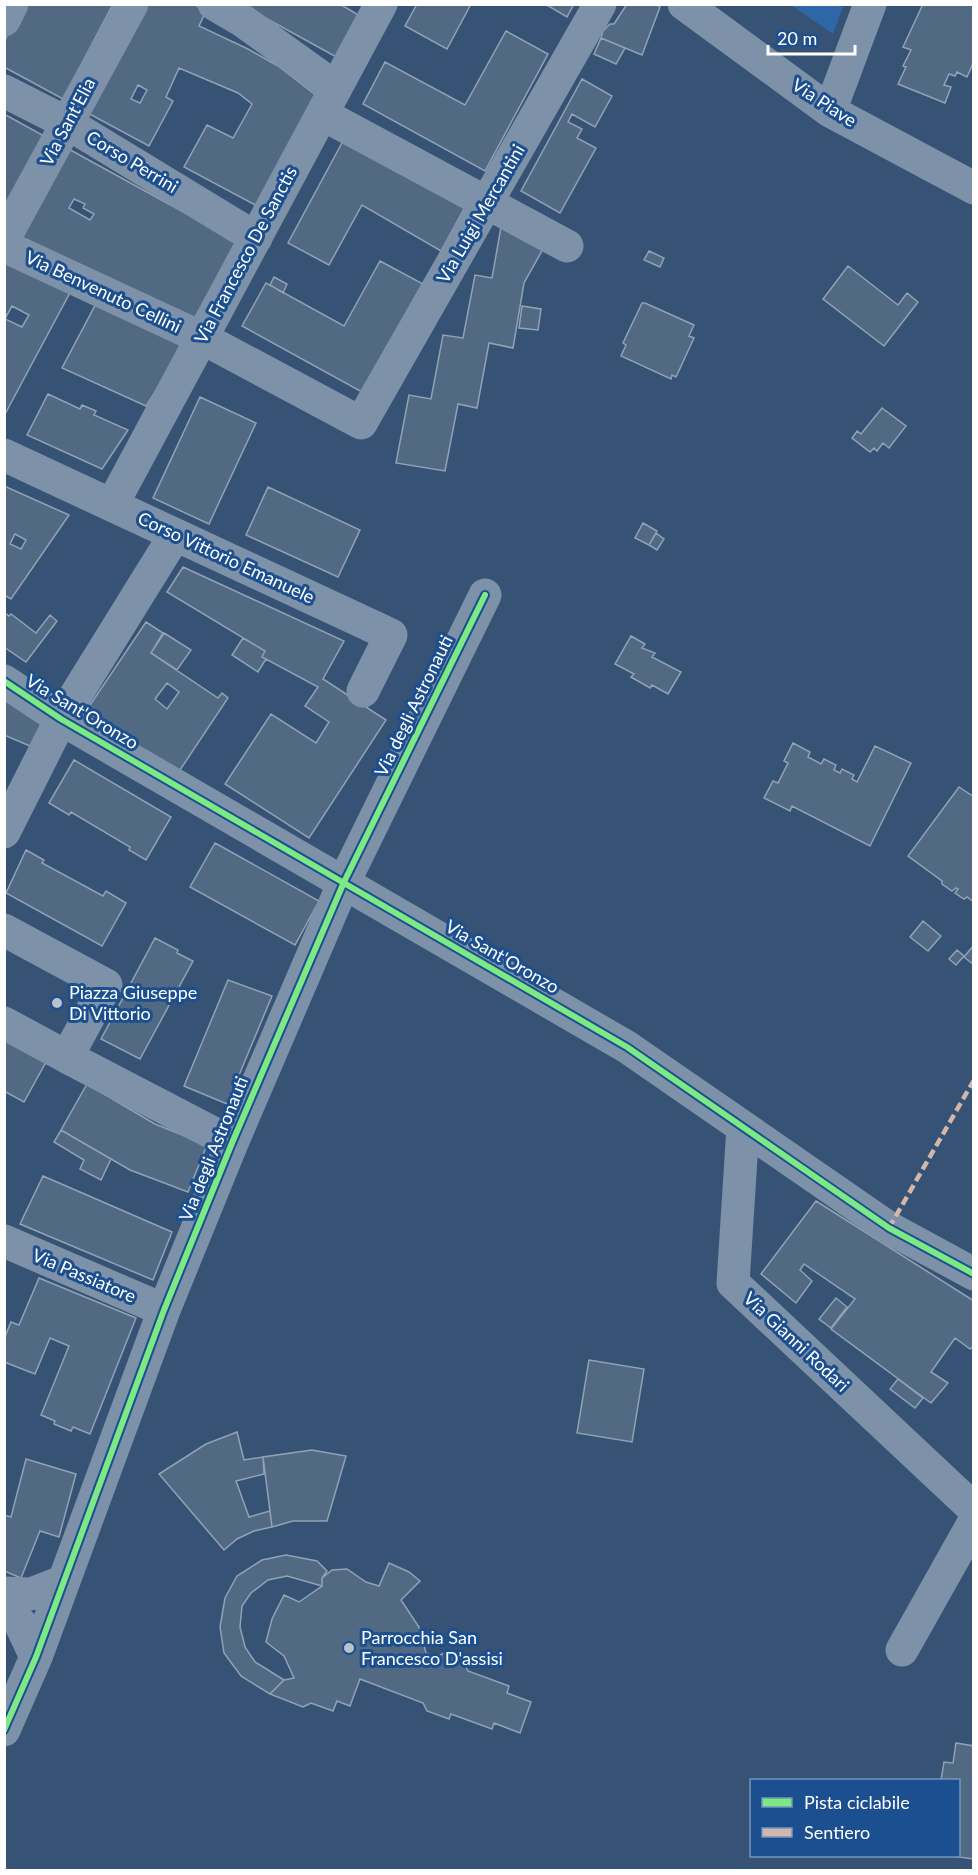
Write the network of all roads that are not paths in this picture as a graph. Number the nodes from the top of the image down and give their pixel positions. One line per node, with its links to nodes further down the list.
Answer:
1 (12, 4): 9 (street)
2 (132, 4): 13 (street, Via Sant'Elia)
3 (214, 4): 11 (street)
4 (381, 4): 11 (street, Via Francesco De Sanctis)
5 (600, 4): 15 (street, Via Luigi Mercantini)
6 (684, 4): 8 (street, Via Piave)
7 (870, 4): 12 (street)
8 (719, 15): 12 (street, Via Piave)
9 (4, 20)
10 (4, 91): 13 (street, Corso Perrini)
11 (329, 101): 15 (street); 16 (street, Via Francesco De Sanctis)
12 (830, 111): 14 (street, Via Piave)
13 (67, 123): 16 (street, Corso Perrini); 17 (street, Via Sant'Elia)
14 (974, 188)
15 (487, 203): 19 (street); 21 (street, Via Luigi Mercantini)
16 (256, 238): 20 (street, Via Francesco De Sanctis)
17 (4, 239)
18 (4, 246): 20 (street, Via Benvenuto Cellini)
19 (567, 246)
20 (202, 338): 21 (street, Via Benvenuto Cellini); 23 (street, Via Francesco De Sanctis)
21 (361, 423)
22 (5, 456): 23 (street, Corso Vittorio Emanuele)
23 (112, 506): 24 (street, Corso Vittorio Emanuele)
24 (175, 535): 27 (street, Corso Vittorio Emanuele); 28 (street)
25 (486, 595): 30 (street, Via degli Astronauti)
26 (4, 681): 28 (street, Via Sant'Oronzo)
27 (363, 691)
28 (61, 719): 29 (street); 30 (street, Via Sant'Oronzo)
29 (4, 832)
30 (344, 882): 34 (street, Via Sant'Oronzo); 35 (street, Via degli Astronauti)
31 (4, 930): 33 (street)
32 (4, 1023): 33 (street)
33 (67, 1057): 35 (street)
34 (743, 1126): 37 (street, Via Sant'Oronzo); 39 (street, Via Gianni Rodari)
35 (232, 1143): 38 (street, Via degli Astronauti)
36 (4, 1241): 38 (street, Via Passiatore)
37 (974, 1274)
38 (164, 1310): 41 (street, Via degli Astronauti)
39 (974, 1509)
40 (974, 1522): 44 (street)
41 (64, 1581): 42 (street); 45 (street, Via degli Astronauti)
42 (4, 1593)
43 (4, 1607): 45 (street)
44 (902, 1650)
45 (20, 1656): 46 (street, Via degli Astronauti)
46 (4, 1730)

